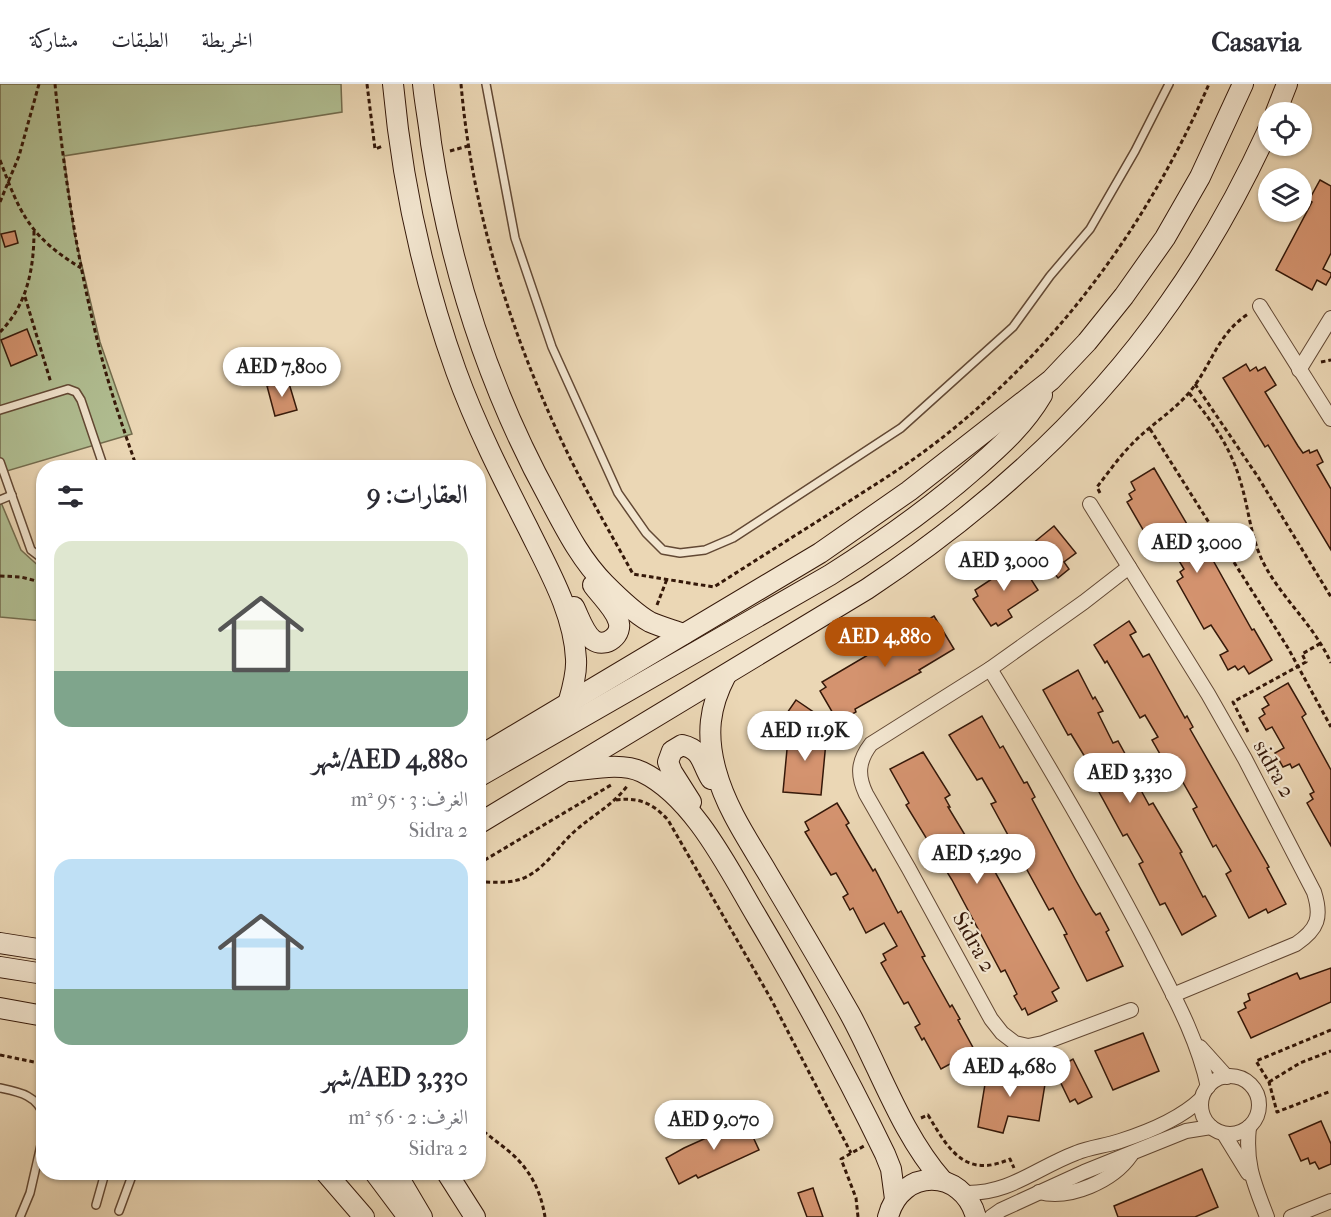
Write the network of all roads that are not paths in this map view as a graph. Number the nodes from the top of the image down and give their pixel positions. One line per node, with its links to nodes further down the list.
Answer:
1 (393, 84): 21 (street)
2 (423, 84): 20 (street)
3 (486, 84): 4 (lane)
4 (1168, 84)
5 (1243, 84): 12 (street)
6 (1287, 84): 7 (street)
7 (1279, 102)
8 (1258, 150): 26 (street)
9 (1260, 306): 11 (street)
10 (1331, 318): 11 (street)
11 (1299, 370): 14 (street)
12 (1050, 380): 24 (street); 30 (street)
13 (0, 410): 15 (lane)
14 (1331, 419)
15 (101, 460)
16 (0, 462): 17 (lane)
17 (12, 495): 18 (lane); 22 (lane)
18 (0, 500)
19 (1090, 504): 23 (street, sidra 2)
20 (570, 537): 21 (street); 24 (street)
21 (538, 549): 27 (street)
22 (36, 554)
23 (1129, 567): 25 (street, Sidra 2); 38 (street, sidra 2)
24 (684, 634): 27 (street)
25 (990, 669): 38 (street); 40 (street, Sidra 2)
26 (726, 675): 29 (street); 31 (street)
27 (568, 704): 28 (street)
28 (486, 752)
29 (564, 771): 32 (street); 33 (street)
30 (486, 772)
31 (723, 793): 33 (street); 57 (street)
32 (486, 819)
33 (700, 824): 62 (street)
34 (0, 943): 35 (street)
35 (36, 949)
36 (0, 967): 37 (street)
37 (36, 973)
38 (1173, 995): 42 (street)
39 (0, 1008): 41 (street)
40 (1131, 1010)
41 (36, 1015)
42 (1196, 1043): 43 (street); 45 (street)
43 (1227, 1077): 45 (street); 47 (street)
44 (0, 1088): 46 (lane)
45 (1205, 1093): 48 (street); 59 (street)
46 (36, 1101)
47 (1249, 1126): 49 (street); 58 (street)
48 (1211, 1127): 49 (street); 70 (street)
49 (1224, 1134): 58 (street)
50 (36, 1167): 64 (lane)
51 (103, 1180): 61 (lane)
52 (130, 1180): 63 (lane)
53 (332, 1180): 65 (street)
54 (380, 1180): 66 (street)
55 (400, 1180): 67 (street)
56 (451, 1180): 68 (street)
57 (942, 1180): 59 (street); 62 (street)
58 (1253, 1183): 71 (street)
59 (964, 1193): 69 (street)
60 (1331, 1201): 72 (street)
61 (96, 1205)
62 (892, 1208)
63 (119, 1211)
64 (20, 1217)
65 (364, 1217)
66 (408, 1217)
67 (422, 1217)
68 (475, 1217)
69 (976, 1217)
70 (991, 1217)
71 (1267, 1217)
72 (1291, 1217)

